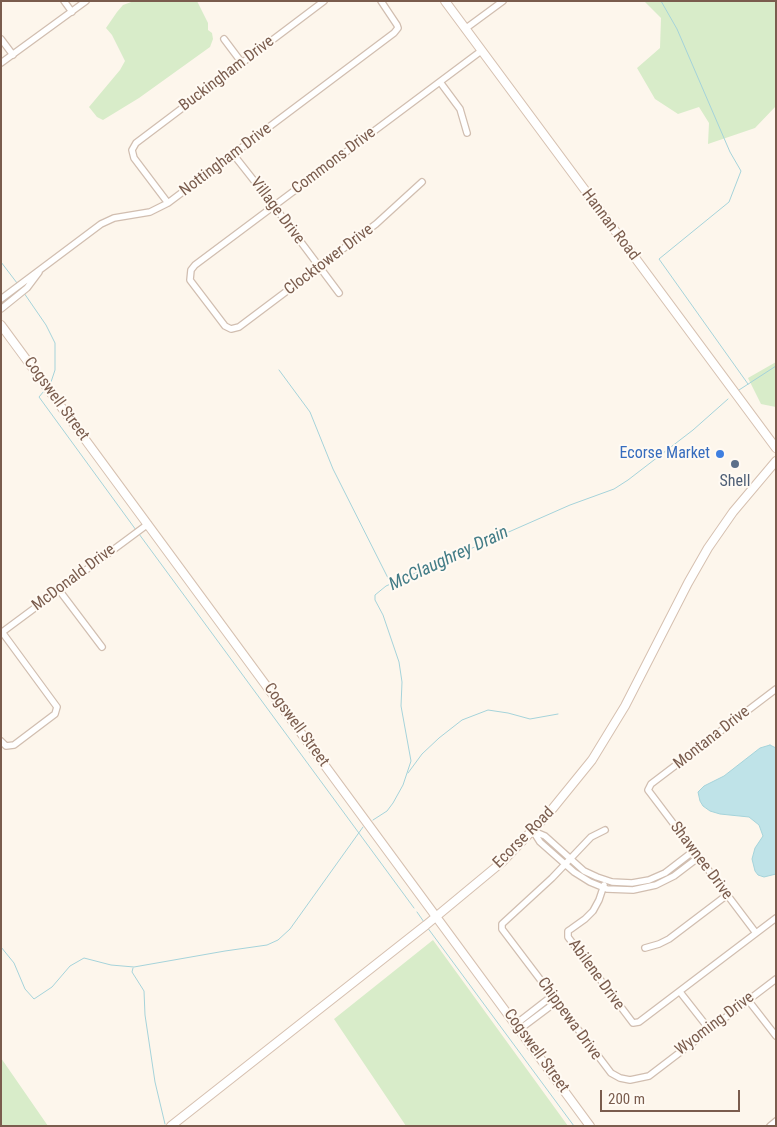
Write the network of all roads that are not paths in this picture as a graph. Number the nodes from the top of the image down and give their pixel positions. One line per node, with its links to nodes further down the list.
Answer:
1 (64, 1): 7 (street)
2 (86, 1): 7 (street)
3 (324, 1): 13 (street, Buckingham Drive)
4 (381, 1): 17 (street, Nottingham Drive)
5 (445, 1): 8 (street, Hannan Road)
6 (503, 1): 8 (street)
7 (72, 12): 12 (street)
8 (465, 29): 11 (street, Hannan Road)
9 (1, 39): 12 (street)
10 (224, 39): 13 (street)
11 (481, 51): 15 (street, Commons Drive); 28 (street, Hannan Road)
12 (13, 55): 14 (street)
13 (242, 63): 19 (street, Buckingham Drive)
14 (1, 64)
15 (440, 82): 16 (street); 20 (street, Commons Drive)
16 (468, 134)
17 (233, 154): 19 (street, Nottingham Drive); 20 (street, Village Drive)
18 (422, 182): 21 (street, Clocktower Drive)
19 (168, 203): 22 (street, Nottingham Drive)
20 (274, 206): 21 (street, Village Drive); 27 (street, Commons Drive)
21 (319, 267): 23 (street, Village Drive); 27 (street, Clocktower Drive)
22 (42, 268): 24 (street, Nottingham Drive); 25 (street, Nottingham Drive)
23 (339, 293)
24 (1, 299)
25 (1, 309)
26 (1, 325): 30 (street, Cogswell Street)
27 (231, 329)
28 (776, 448)
29 (776, 461): 38 (street, Ecorse Road)
30 (148, 524): 31 (street, McDonald Drive); 45 (street, Cogswell Street)
31 (59, 590): 32 (street, McDonald Drive); 33 (street)
32 (2, 632): 35 (street)
33 (102, 648)
34 (776, 689): 36 (street, Montana Drive)
35 (1, 741)
36 (649, 787): 39 (street, Shawnee Drive)
37 (605, 830): 40 (street)
38 (533, 831): 40 (street); 41 (street); 45 (street, Ecorse Road)
39 (696, 854): 42 (street); 43 (street); 44 (street, Shawnee Drive)
40 (570, 858): 41 (street); 42 (street)
41 (564, 864): 43 (street); 51 (street, Chippewa Drive)
42 (605, 880): 43 (street, Abilene Drive)
43 (603, 888): 50 (street, Abilene Drive)
44 (727, 895): 47 (street, Shawnee Drive); 48 (street)
45 (436, 916): 54 (street, Cogswell Street); 59 (street, Ecorse Road)
46 (776, 918): 47 (street)
47 (756, 933): 50 (street)
48 (645, 948)
49 (776, 978): 52 (street, Wyoming Drive)
50 (680, 992): 55 (street)
51 (552, 996): 53 (street, Chippewa Drive); 54 (street)
52 (748, 1000): 55 (street, Wyoming Drive); 56 (street)
53 (556, 1002): 54 (street); 57 (street, Chippewa Drive)
54 (518, 1026): 60 (street, Cogswell Street)
55 (709, 1029): 57 (street, Wyoming Drive)
56 (776, 1036)
57 (656, 1070)
58 (776, 1121): 61 (street)
59 (171, 1126)
60 (590, 1126)
61 (770, 1126)

